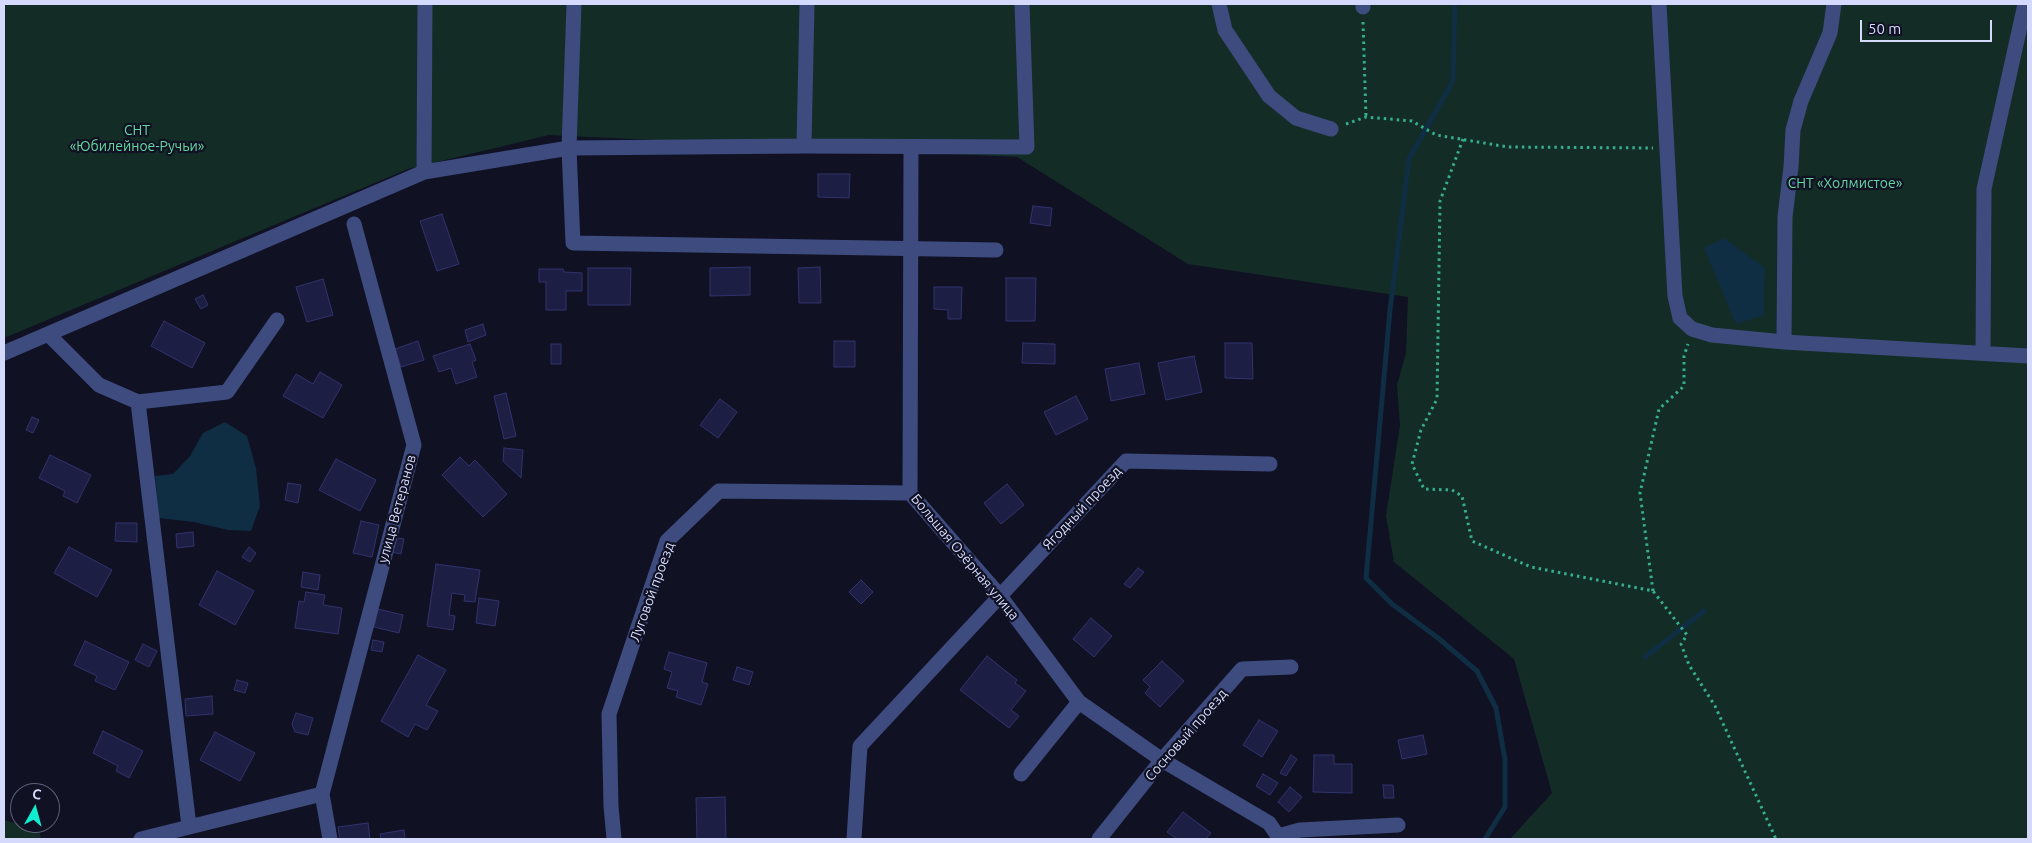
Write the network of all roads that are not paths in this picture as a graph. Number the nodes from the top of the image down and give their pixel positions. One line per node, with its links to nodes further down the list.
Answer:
1 (425, 4): 13 (street)
2 (574, 4): 11 (street)
3 (807, 4): 10 (street)
4 (1022, 4): 12 (street)
5 (1219, 4): 9 (street)
6 (1659, 4): 19 (street)
7 (1834, 4): 19 (street)
8 (2025, 4): 21 (street)
9 (1331, 130)
10 (804, 146): 11 (street); 12 (street)
11 (569, 148): 13 (street); 15 (street)
12 (911, 148): 15 (street, Большая Озёрная улица)
13 (424, 172): 18 (street)
14 (354, 224): 31 (street, улица Ветеранов)
15 (911, 249): 16 (street); 25 (street, Большая Озёрная улица)
16 (996, 250)
17 (277, 320): 23 (street)
18 (49, 334): 20 (street); 23 (street)
19 (1784, 342): 21 (street)
20 (4, 353)
21 (1983, 353): 22 (street)
22 (2028, 356)
23 (138, 402): 33 (street)
24 (1270, 464): 26 (street, Ягодный проезд)
25 (910, 493): 26 (street, Большая Озёрная улица); 37 (street, Луговой проезд)
26 (1000, 596): 28 (street, Большая Озёрная улица); 38 (street, Ягодный проезд)
27 (1291, 667): 29 (street, Сосновый проезд)
28 (1079, 702): 29 (street, Большая Озёрная улица); 30 (street)
29 (1162, 760): 34 (street, Большая Озёрная улица); 39 (street, Сосновый проезд)
30 (1021, 774)
31 (322, 794): 33 (street); 36 (street, улица Ветеранов)
32 (1398, 825): 34 (street)
33 (189, 826): 35 (street)
34 (1279, 837)
35 (141, 839)
36 (330, 839)
37 (614, 839)
38 (854, 839)
39 (1099, 839)

